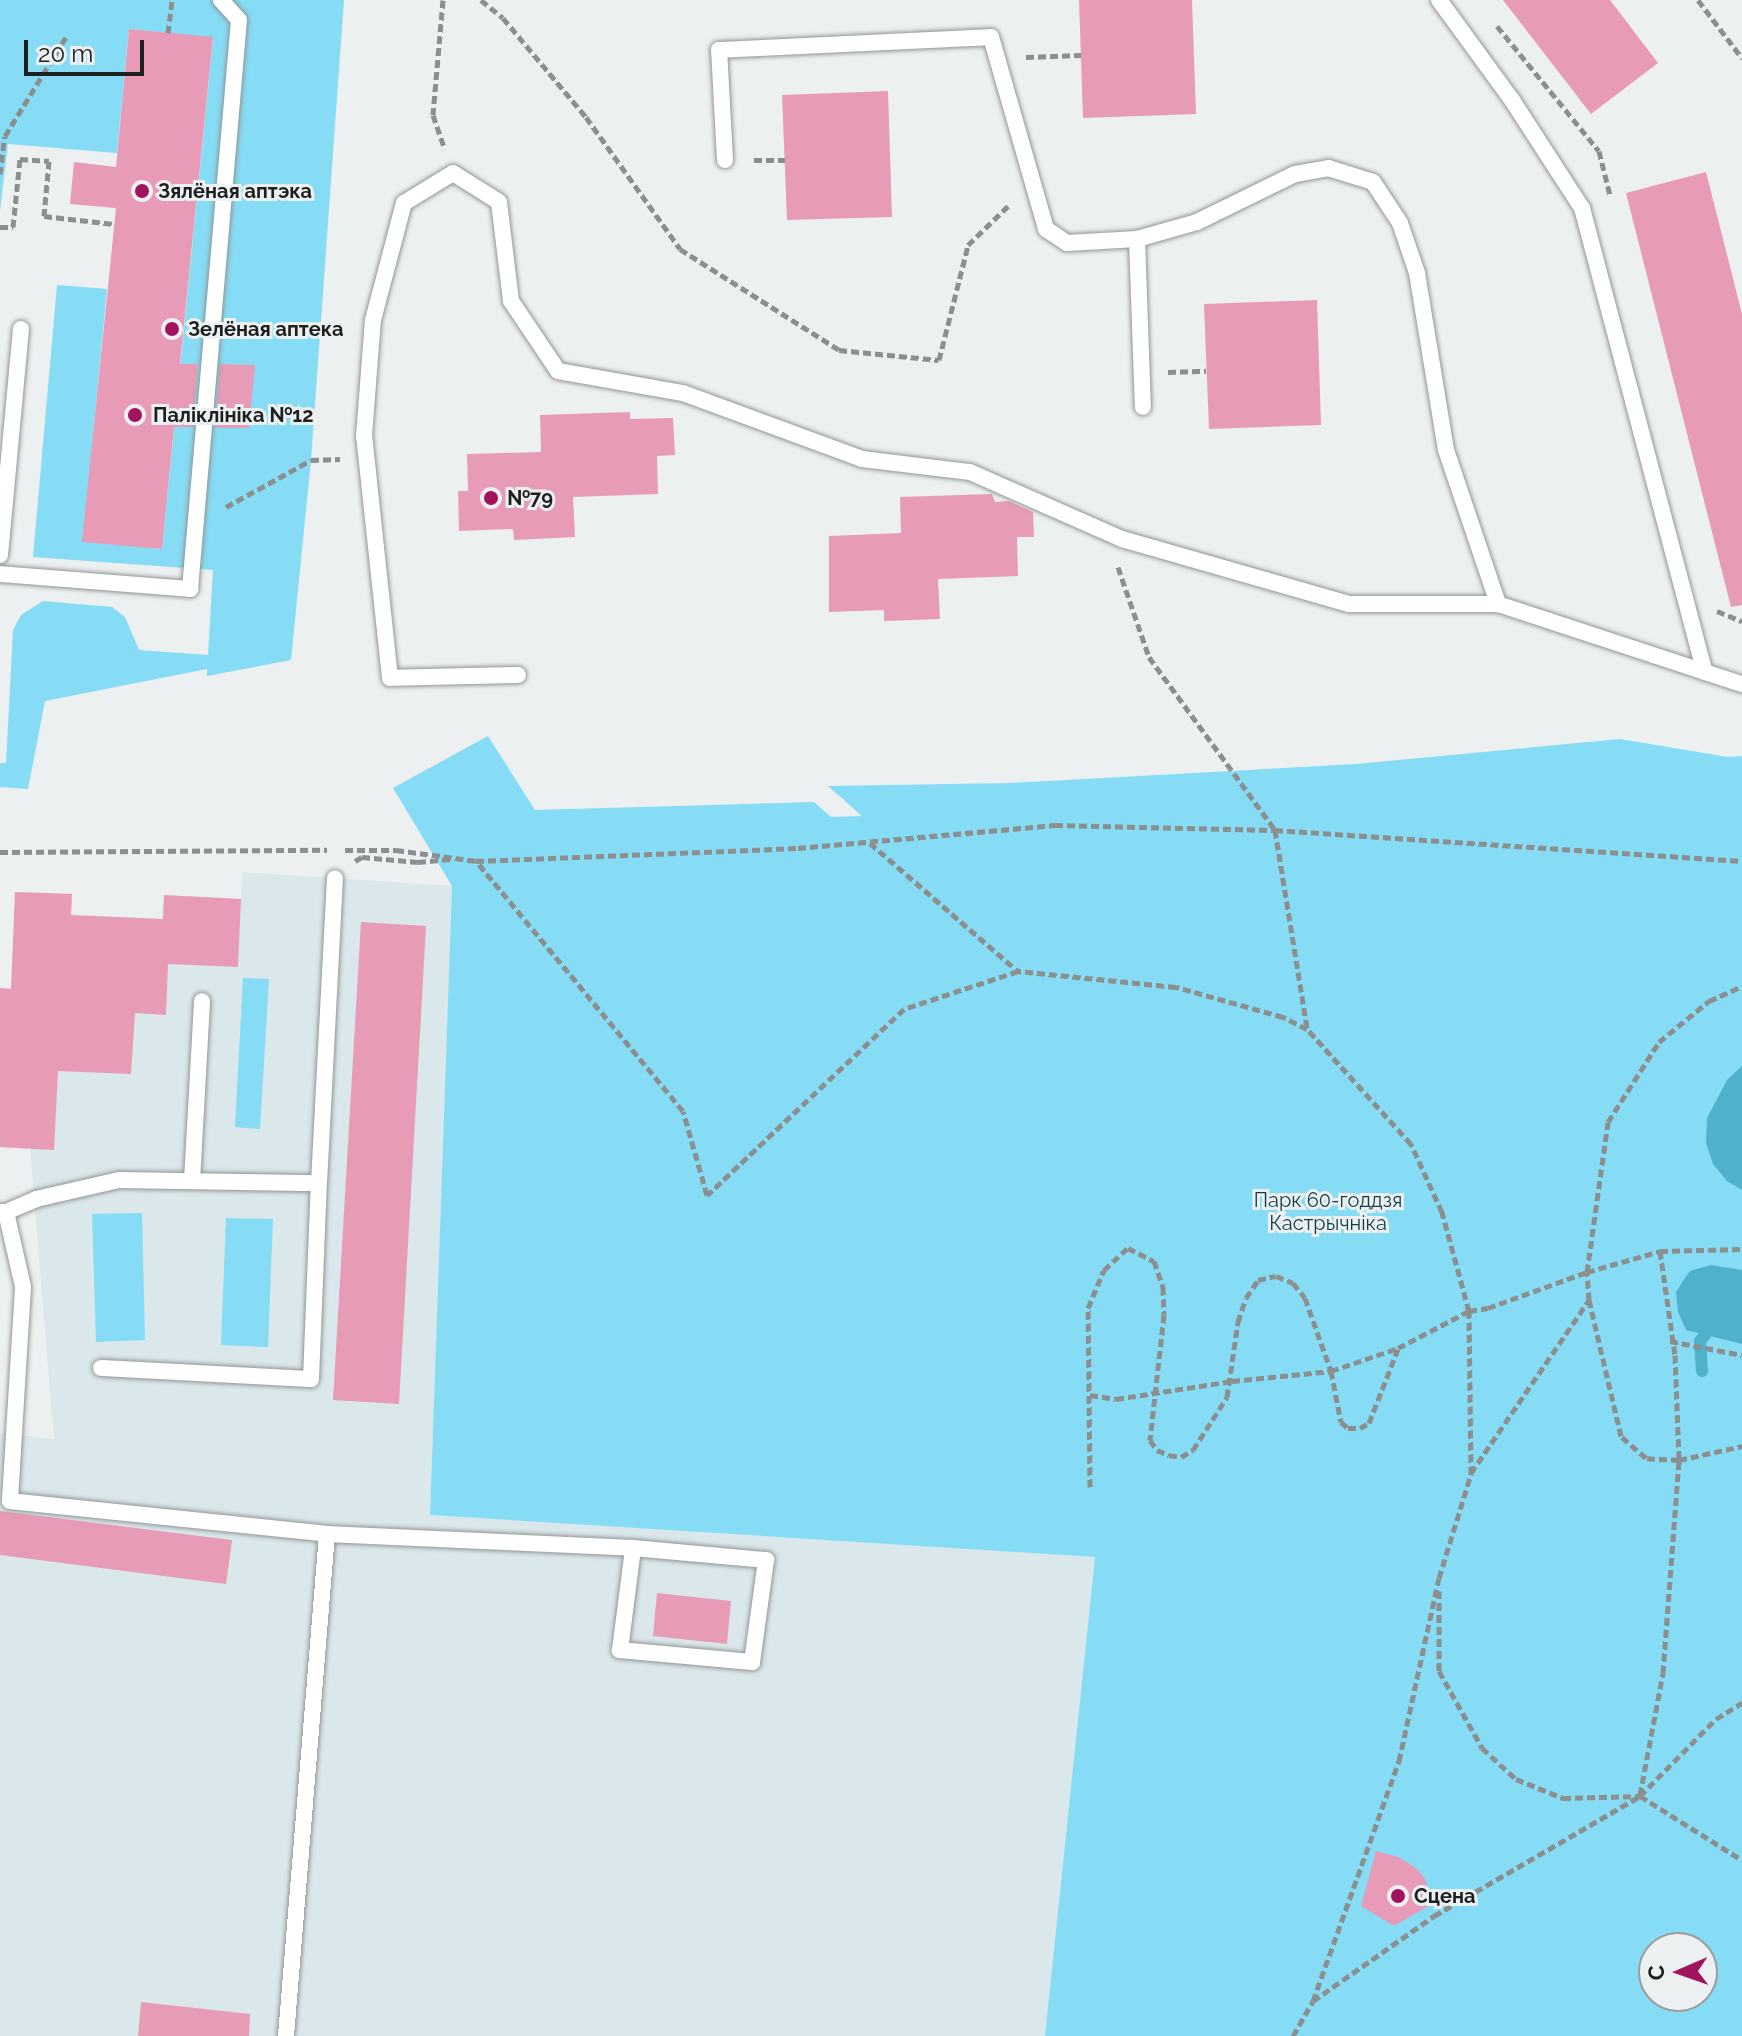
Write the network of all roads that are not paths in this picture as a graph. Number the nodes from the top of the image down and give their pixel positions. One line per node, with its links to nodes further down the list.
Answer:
1 (221, 0): 8 (lane)
2 (1439, 0): 10 (lane)
3 (725, 160): 4 (lane)
4 (1137, 239): 6 (lane); 9 (lane)
5 (21, 329): 7 (lane)
6 (1143, 407)
7 (0, 555)
8 (0, 574)
9 (1498, 604): 10 (lane); 11 (lane)
10 (1705, 672): 12 (lane)
11 (518, 675)
12 (1742, 684)
13 (335, 878): 16 (lane)
14 (202, 1001): 15 (lane)
15 (192, 1181): 16 (lane); 17 (lane)
16 (319, 1183): 18 (lane)
17 (3, 1212): 19 (lane)
18 (101, 1368)
19 (327, 1534): 20 (lane); 21 (lane)
20 (633, 1548): 20 (lane)
21 (286, 2036)

